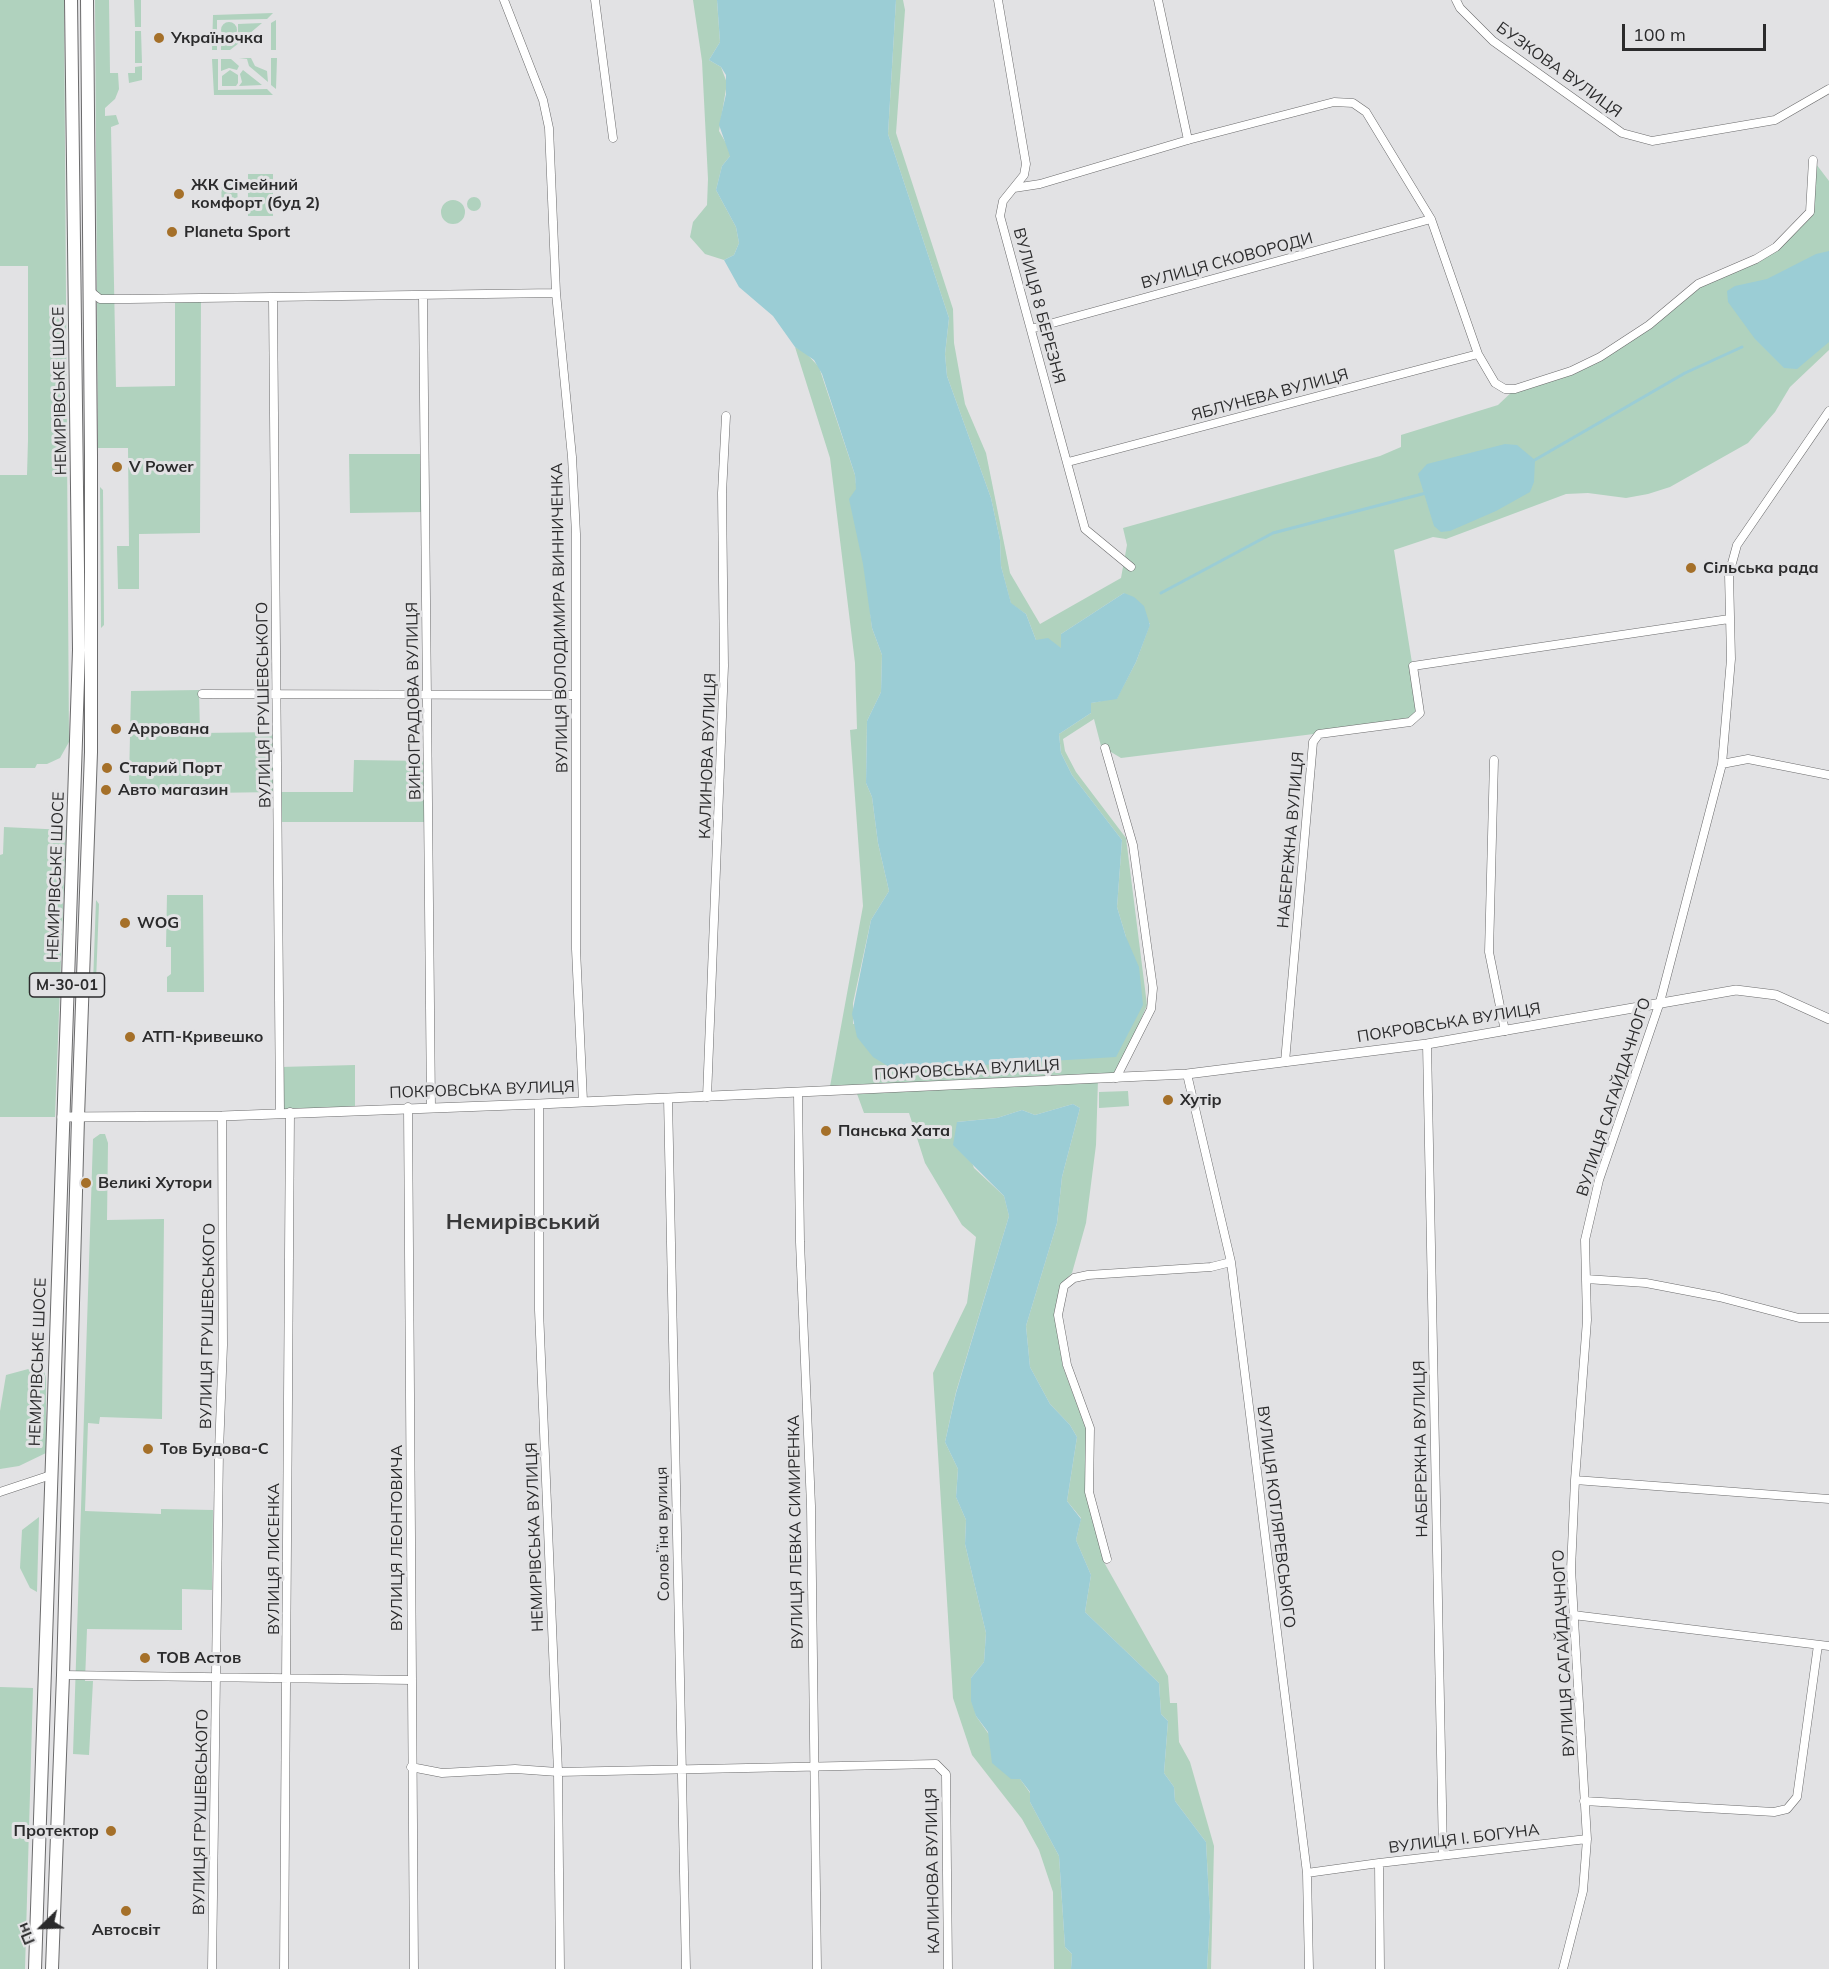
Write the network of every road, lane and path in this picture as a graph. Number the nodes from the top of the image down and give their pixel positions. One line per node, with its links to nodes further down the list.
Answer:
1 (71, 0): 51 (main road, НЕМИРІВСЬКЕ ШОСЕ / М-30-01)
2 (87, 0): 17 (main road, НЕМИРІВСЬКЕ ШОСЕ / М-30-01)
3 (504, 0): 14 (street, ВУЛИЦЯ ВОЛОДИМИРА ВИННИЧЕНКА)
4 (595, 0): 9 (street)
5 (998, 0): 12 (street, ВУЛИЦЯ 8 БЕРЕЗНЯ)
6 (1158, 0): 10 (street)
7 (1456, 0): 8 (street, БУЗКОВА ВУЛИЦЯ)
8 (1829, 89)
9 (613, 138)
10 (1188, 140): 12 (street); 13 (street)
11 (1813, 160): 19 (street)
12 (1014, 188): 18 (street, ВУЛИЦЯ 8 БЕРЕЗНЯ)
13 (1431, 219): 18 (street, ВУЛИЦЯ СКОВОРОДИ); 19 (street)
14 (556, 293): 15 (street); 28 (street, ВУЛИЦЯ ВОЛОДИМИРА ВИННИЧЕНКА)
15 (423, 296): 16 (street); 27 (street, ВИНОГРАДОВА ВУЛИЦЯ)
16 (273, 298): 17 (street); 26 (street, ВУЛИЦЯ ГРУШЕВСЬКОГО)
17 (95, 302): 50 (main road, НЕМИРІВСЬКЕ ШОСЕ / М-30-01)
18 (1031, 329): 22 (street, ВУЛИЦЯ 8 БЕРЕЗНЯ)
19 (1478, 354): 22 (street, ЯБЛУНЕВА ВУЛИЦЯ)
20 (1829, 411): 24 (street, ВУЛИЦЯ САГАЙДАЧНОГО)
21 (726, 416): 41 (street, КАЛИНОВА ВУЛИЦЯ)
22 (1068, 462): 23 (street, ВУЛИЦЯ 8 БЕРЕЗНЯ)
23 (1131, 567)
24 (1729, 619): 31 (street, ВУЛИЦЯ САГАЙДАЧНОГО); 37 (street, НАБЕРЕЖНА ВУЛИЦЯ)
25 (202, 694): 26 (street)
26 (276, 694): 27 (street); 48 (street, ВУЛИЦЯ ГРУШЕВСЬКОГО)
27 (428, 695): 28 (street); 46 (street, ВИНОГРАДОВА ВУЛИЦЯ)
28 (576, 695): 43 (street, ВУЛИЦЯ ВОЛОДИМИРА ВИННИЧЕНКА)
29 (1105, 748): 39 (street)
30 (1494, 760): 35 (street)
31 (1722, 764): 32 (street); 33 (street, ВУЛИЦЯ САГАЙДАЧНОГО)
32 (1829, 775)
33 (1660, 1002): 34 (street, ПОКРОВСЬКА ВУЛИЦЯ); 35 (street, ПОКРОВСЬКА ВУЛИЦЯ); 53 (street, ВУЛИЦЯ САГАЙДАЧНОГО)
34 (1829, 1019)
35 (1505, 1031): 36 (street, ПОКРОВСЬКА ВУЛИЦЯ)
36 (1427, 1044): 37 (street, ПОКРОВСЬКА ВУЛИЦЯ); 73 (street, НАБЕРЕЖНА ВУЛИЦЯ)
37 (1285, 1062): 38 (street, ПОКРОВСЬКА ВУЛИЦЯ)
38 (1188, 1074): 39 (street, ПОКРОВСЬКА ВУЛИЦЯ); 52 (street, ВУЛИЦЯ КОТЛЯРЕВСЬКОГО)
39 (1116, 1078): 40 (street, ПОКРОВСЬКА ВУЛИЦЯ)
40 (798, 1094): 41 (street, ПОКРОВСЬКА ВУЛИЦЯ); 69 (street, ВУЛИЦЯ ЛЕВКА СИМИРЕНКА)
41 (707, 1096): 42 (street, ПОКРОВСЬКА ВУЛИЦЯ)
42 (668, 1098): 43 (street, ПОКРОВСЬКА ВУЛИЦЯ); 68 (street, Соловʼїна вулиця)
43 (583, 1101): 44 (street, ПОКРОВСЬКА ВУЛИЦЯ)
44 (539, 1104): 46 (street, ПОКРОВСЬКА ВУЛИЦЯ); 70 (street, НЕМИРІВСЬКА ВУЛИЦЯ)
45 (408, 1107): 46 (street, ПОКРОВСЬКА ВУЛИЦЯ); 47 (street, ПОКРОВСЬКА ВУЛИЦЯ); 66 (street, ВУЛИЦЯ ЛЕОНТОВИЧА)
46 (431, 1107)
47 (290, 1112): 48 (street, ПОКРОВСЬКА ВУЛИЦЯ); 65 (street, ВУЛИЦЯ ЛИСЕНКА)
48 (280, 1113): 49 (street, ПОКРОВСЬКА ВУЛИЦЯ)
49 (222, 1116): 50 (street, ПОКРОВСЬКА ВУЛИЦЯ); 64 (street, ВУЛИЦЯ ГРУШЕВСЬКОГО)
50 (78, 1117): 51 (street, ПОКРОВСЬКА ВУЛИЦЯ); 63 (main road, НЕМИРІВСЬКЕ ШОСЕ / М-30-01)
51 (62, 1118): 55 (main road, НЕМИРІВСЬКЕ ШОСЕ / М-30-01)
52 (1231, 1262): 59 (street); 75 (street, ВУЛИЦЯ КОТЛЯРЕВСЬКОГО)
53 (1586, 1279): 54 (street); 56 (street, ВУЛИЦЯ САГАЙДАЧНОГО)
54 (1829, 1318)
55 (51, 1475): 57 (street); 76 (main road, НЕМИРІВСЬКЕ ШОСЕ / М-30-01)
56 (1575, 1480): 58 (street); 60 (street, ВУЛИЦЯ САГАЙДАЧНОГО)
57 (0, 1492)
58 (1829, 1499)
59 (1107, 1560)
60 (1573, 1615): 61 (street); 71 (street, ВУЛИЦЯ САГАЙДАЧНОГО)
61 (1818, 1645): 62 (street); 71 (street)
62 (1829, 1646)
63 (63, 1675): 64 (street); 77 (main road, НЕМИРІВСЬКЕ ШОСЕ / М-30-01)
64 (216, 1678): 65 (street); 78 (street, ВУЛИЦЯ ГРУШЕВСЬКОГО)
65 (287, 1680): 66 (street); 79 (street, ВУЛИЦЯ ЛИСЕНКА)
66 (411, 1680): 67 (street, ВУЛИЦЯ ЛЕОНТОВИЧА)
67 (411, 1767): 70 (street); 80 (street, ВУЛИЦЯ ЛЕОНТОВИЧА)
68 (682, 1768): 69 (street); 70 (street); 82 (street, Соловʼїна вулиця)
69 (813, 1768): 83 (street, ВУЛИЦЯ ЛЕВКА СИМИРЕНКА); 84 (street, КАЛИНОВА ВУЛИЦЯ)
70 (558, 1772): 81 (street, НЕМИРІВСЬКА ВУЛИЦЯ)
71 (1584, 1801): 72 (street, ВУЛИЦЯ САГАЙДАЧНОГО)
72 (1587, 1839): 73 (street, ВУЛИЦЯ І. БОГУНА); 87 (street, ВУЛИЦЯ САГАЙДАЧНОГО)
73 (1443, 1854): 74 (street, ВУЛИЦЯ І. БОГУНА)
74 (1379, 1863): 75 (street); 86 (street, ВУЛИЦЯ І. БОГУНА)
75 (1306, 1873): 85 (street, ВУЛИЦЯ КОТЛЯРЕВСЬКОГО)
76 (35, 1969)
77 (52, 1969)
78 (212, 1969)
79 (284, 1969)
80 (414, 1969)
81 (560, 1969)
82 (686, 1969)
83 (817, 1969)
84 (948, 1969)
85 (1309, 1969)
86 (1380, 1969)
87 (1563, 1969)

